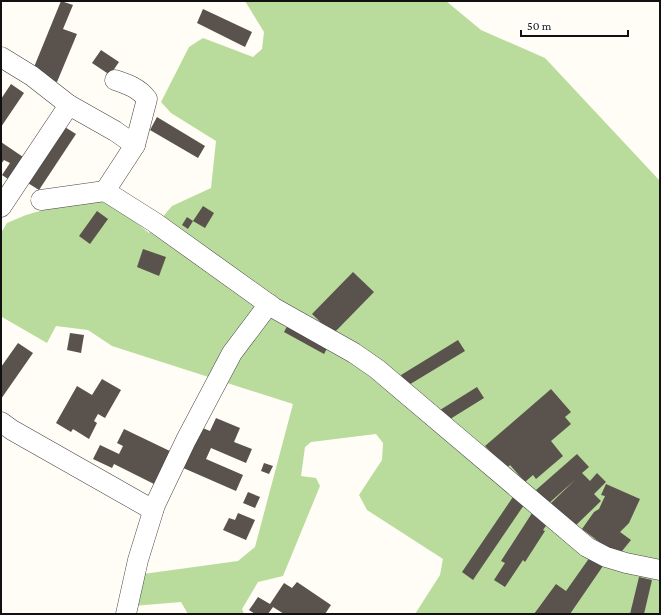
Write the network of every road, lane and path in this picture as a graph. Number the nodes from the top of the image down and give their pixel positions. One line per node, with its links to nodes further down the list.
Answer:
1 (1, 57): 3 (street)
2 (115, 80): 4 (street)
3 (69, 105): 4 (street); 7 (street)
4 (135, 145): 5 (street)
5 (105, 191): 6 (street); 8 (street)
6 (41, 200)
7 (1, 207)
8 (269, 304): 10 (street); 11 (street)
9 (1, 422): 10 (street)
10 (153, 510): 12 (street)
11 (660, 570)
12 (126, 614)

